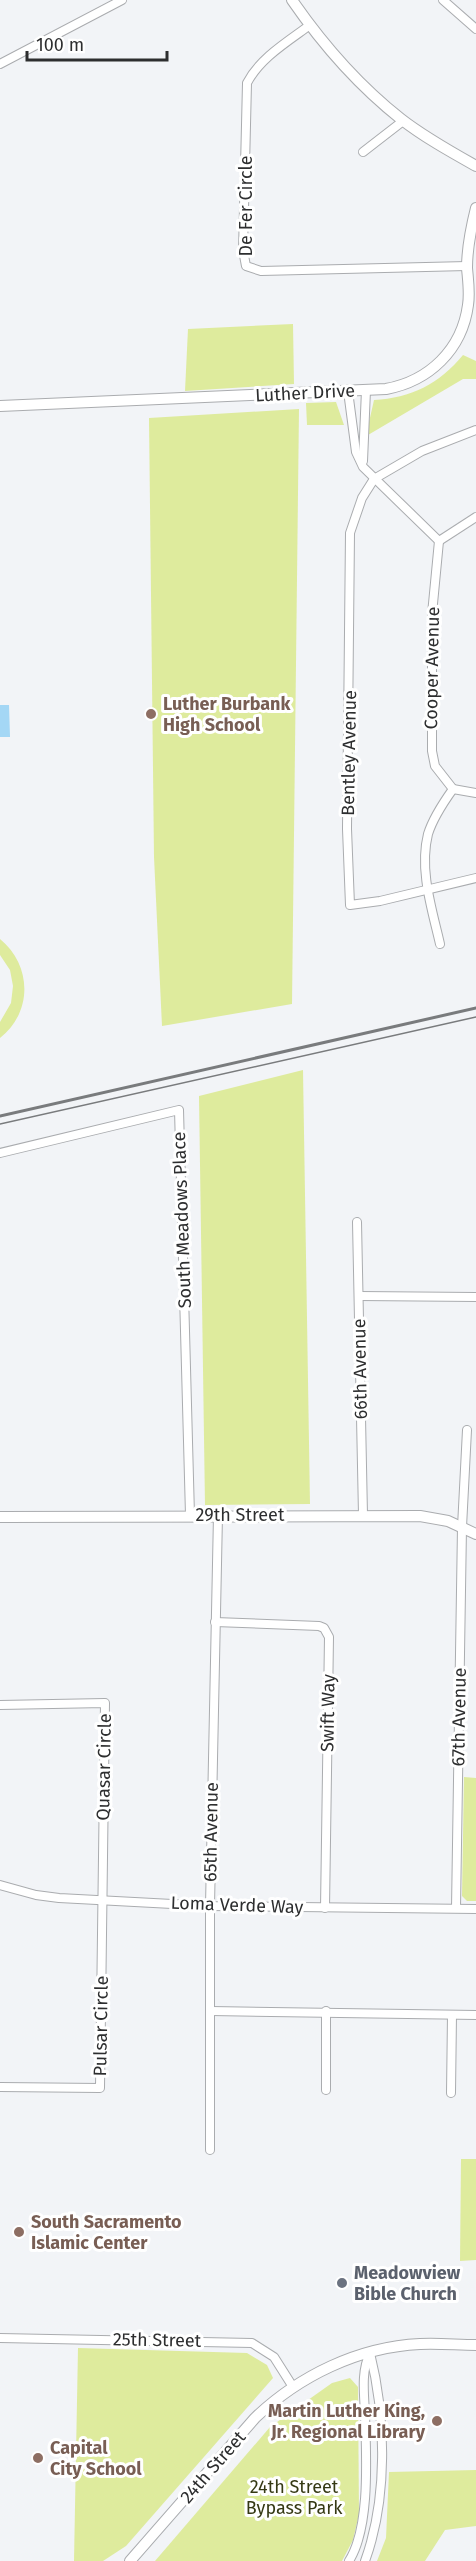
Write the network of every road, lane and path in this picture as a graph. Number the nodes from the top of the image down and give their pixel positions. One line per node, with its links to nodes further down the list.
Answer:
1 (122, 0): 6 (street)
2 (292, 0): 4 (street)
3 (443, 0): 5 (street)
4 (310, 25): 7 (street); 11 (street, De Fer Circle)
5 (476, 30)
6 (0, 64)
7 (403, 121): 8 (street); 9 (street)
8 (363, 152)
9 (476, 166)
10 (476, 208): 11 (street, Luther Drive)
11 (467, 266): 12 (street, Luther Drive)
12 (366, 390): 13 (street, Luther Drive); 16 (street)
13 (348, 391): 14 (street, Luther Drive); 16 (street)
14 (0, 406)
15 (476, 430): 17 (street)
16 (363, 467): 17 (street)
17 (374, 479): 19 (street); 23 (street, Bentley Avenue)
18 (476, 517): 19 (street)
19 (439, 541): 20 (street, Cooper Avenue)
20 (453, 789): 21 (street); 23 (street)
21 (476, 793)
22 (476, 878): 23 (street, Bentley Avenue)
23 (427, 889): 24 (street)
24 (440, 944)
25 (0, 1153): 30 (street, South Meadows Place)
26 (357, 1222): 27 (street, 66th Avenue)
27 (359, 1296): 28 (street); 32 (street, 66th Avenue)
28 (476, 1298)
29 (467, 1430): 34 (street, 67th Avenue)
30 (190, 1515): 31 (street, 29th Street); 33 (street, 29th Street)
31 (218, 1515): 32 (street, 29th Street); 36 (street, 65th Avenue)
32 (363, 1515): 34 (street, 29th Street)
33 (0, 1517)
34 (462, 1527): 35 (street, 29th Street); 42 (street, 67th Avenue)
35 (476, 1534)
36 (215, 1622): 40 (street, 65th Avenue); 41 (street, Swift Way)
37 (0, 1704): 39 (street, Quasar Circle)
38 (0, 1885): 39 (street, Loma Verde Way)
39 (103, 1899): 40 (street, Loma Verde Way); 48 (street, Pulsar Circle)
40 (210, 1906): 41 (street, Loma Verde Way); 44 (street, 65th Avenue)
41 (325, 1908): 42 (street, Loma Verde Way)
42 (456, 1908): 43 (street, Loma Verde Way)
43 (476, 1909)
44 (211, 2011): 45 (street); 51 (street, 65th Avenue)
45 (326, 2011): 46 (street); 49 (street)
46 (452, 2015): 47 (street); 50 (street)
47 (476, 2015)
48 (0, 2087)
49 (326, 2090)
50 (451, 2093)
51 (210, 2150)
52 (0, 2338): 55 (street, 25th Street)
53 (476, 2345): 54 (street, 24th Street)
54 (370, 2353): 55 (street, 24th Street); 56 (street); 57 (street)
55 (293, 2387): 60 (street, 24th Street)
56 (365, 2454): 57 (street); 58 (street)
57 (381, 2455): 59 (street)
58 (362, 2516): 59 (street); 61 (street)
59 (377, 2518): 62 (street)
60 (130, 2561)
61 (349, 2561)
62 (365, 2561)

